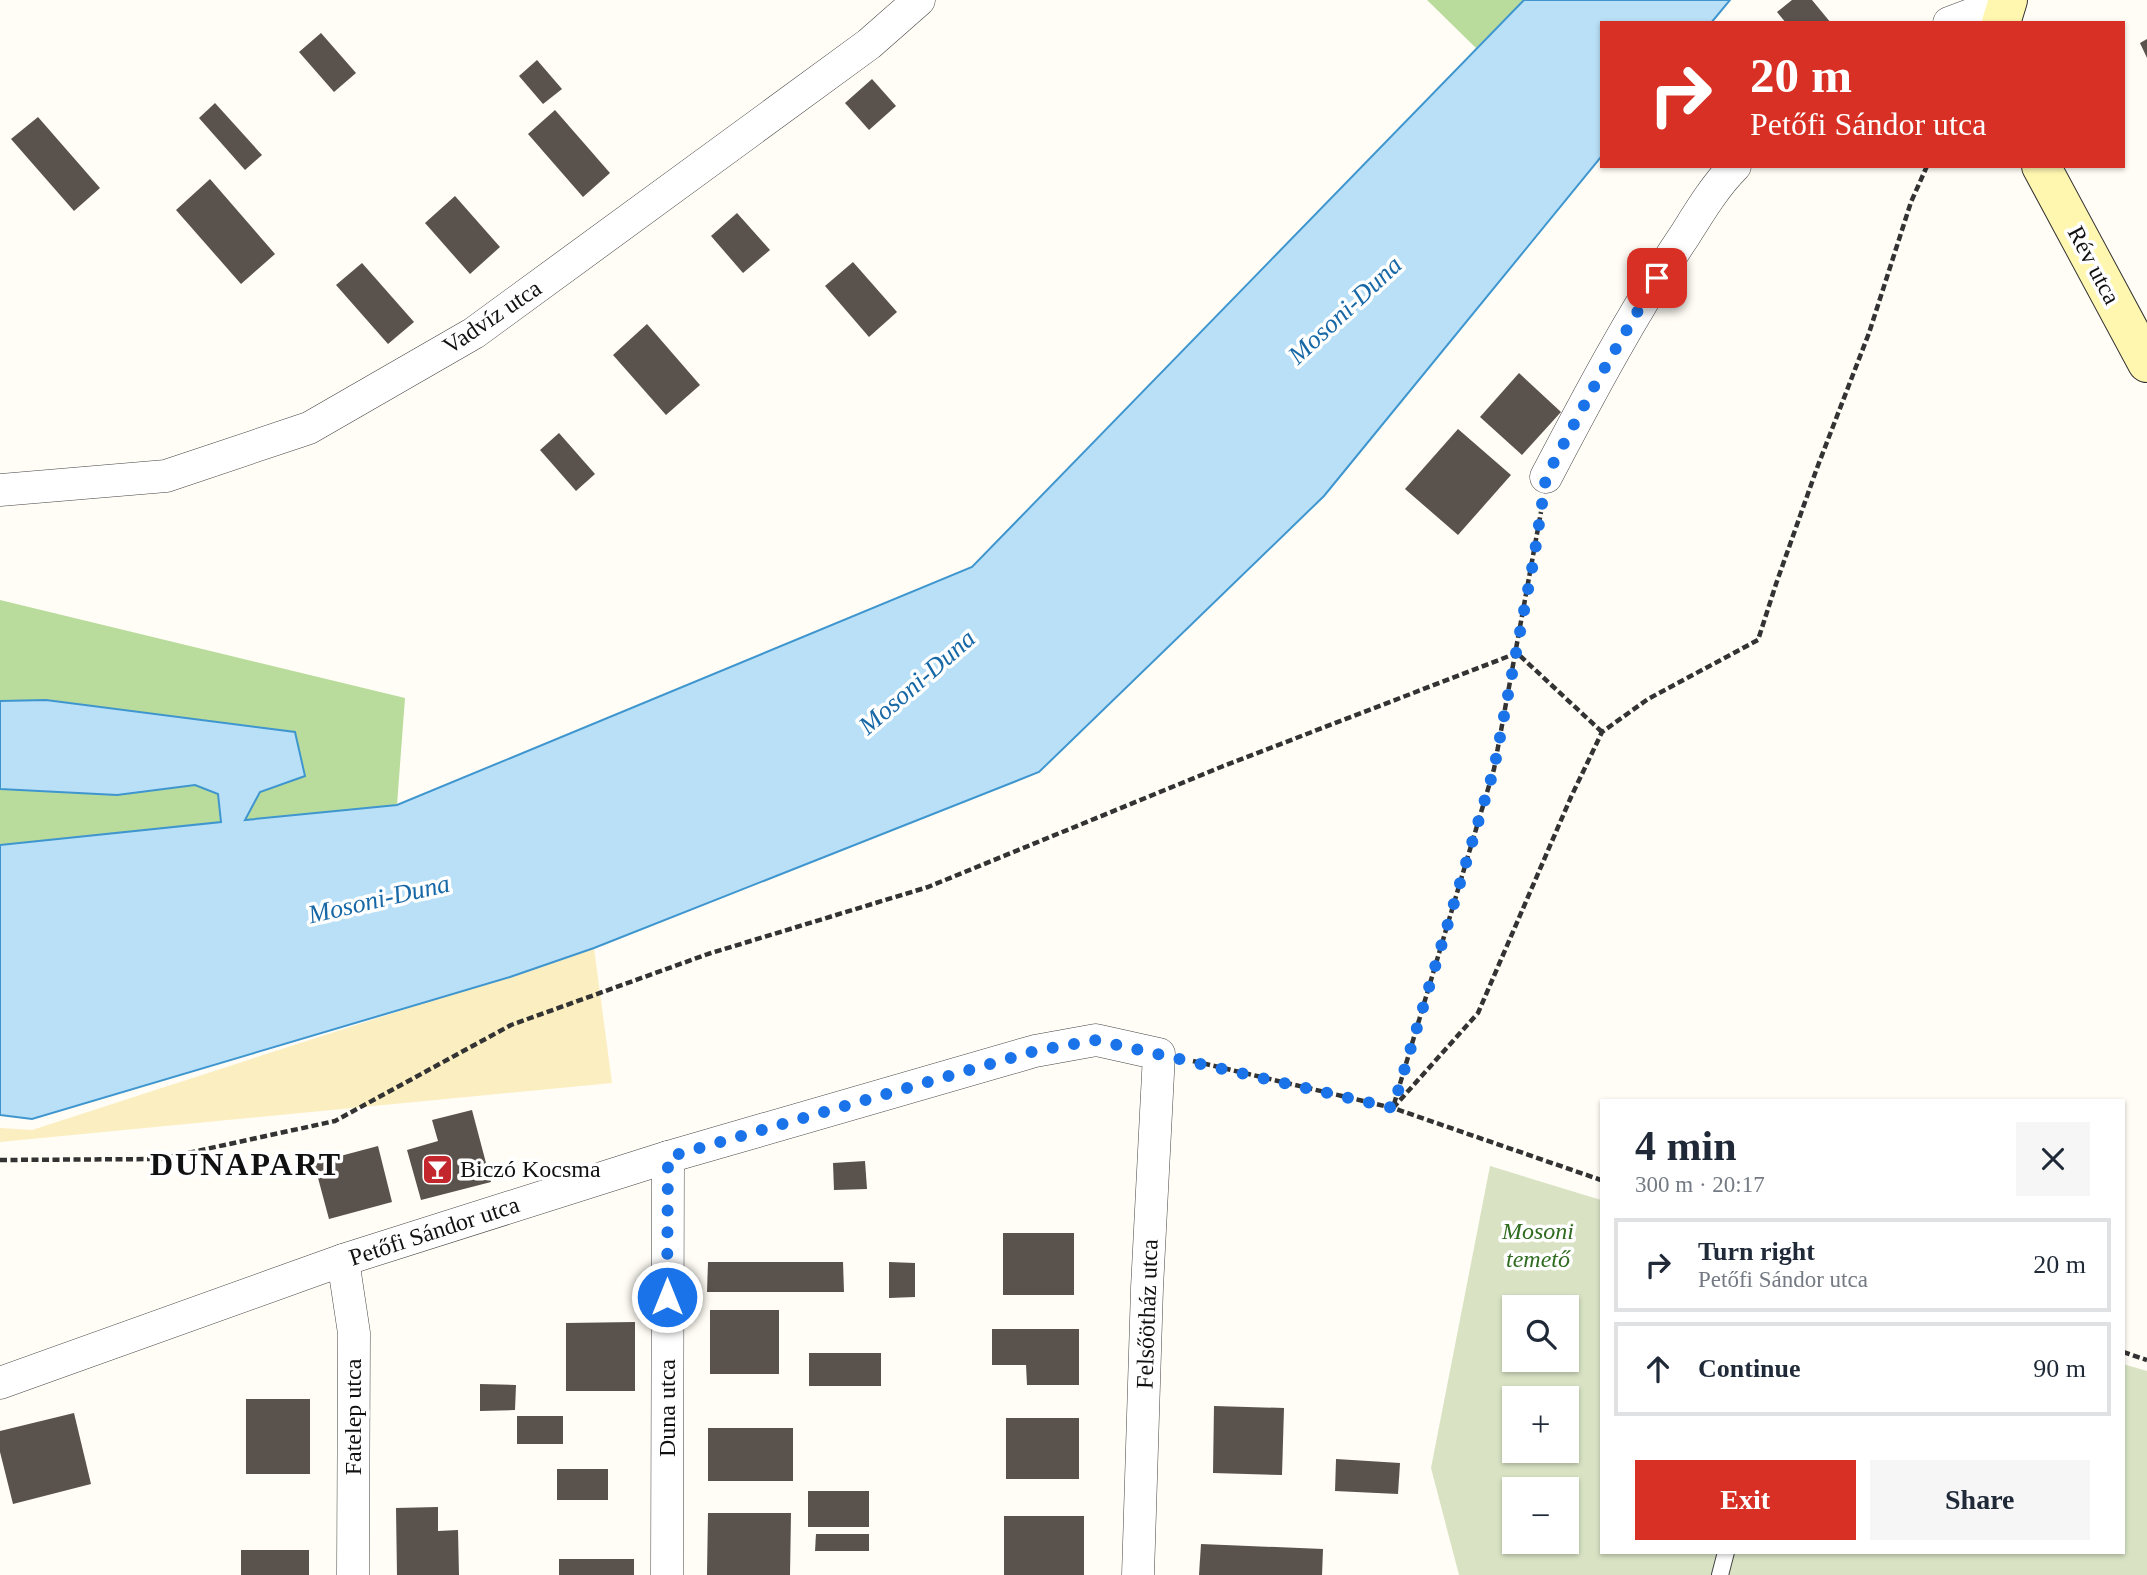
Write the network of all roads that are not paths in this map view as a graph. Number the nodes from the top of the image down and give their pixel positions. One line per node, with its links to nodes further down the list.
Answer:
1 (919, 0): 9 (street, Vadvíz utca)
2 (2007, 0): 3 (street); 4 (main road)
3 (1954, 21)
4 (2002, 21)
5 (1733, 168): 8 (street)
6 (2042, 168): 7 (main road, Rév utca)
7 (2147, 363)
8 (1546, 477)
9 (0, 490)
10 (1159, 1054): 11 (street, Petőfi Sándor utca); 17 (street, Felsőötház utca)
11 (668, 1157): 12 (street, Petőfi Sándor utca); 16 (street, Duna utca)
12 (343, 1261): 13 (street, Petőfi Sándor utca); 15 (street, Fatelep utca)
13 (0, 1383)
14 (1725, 1554): 18 (lane)
15 (353, 1575)
16 (667, 1575)
17 (1138, 1575)
18 (1720, 1575)

